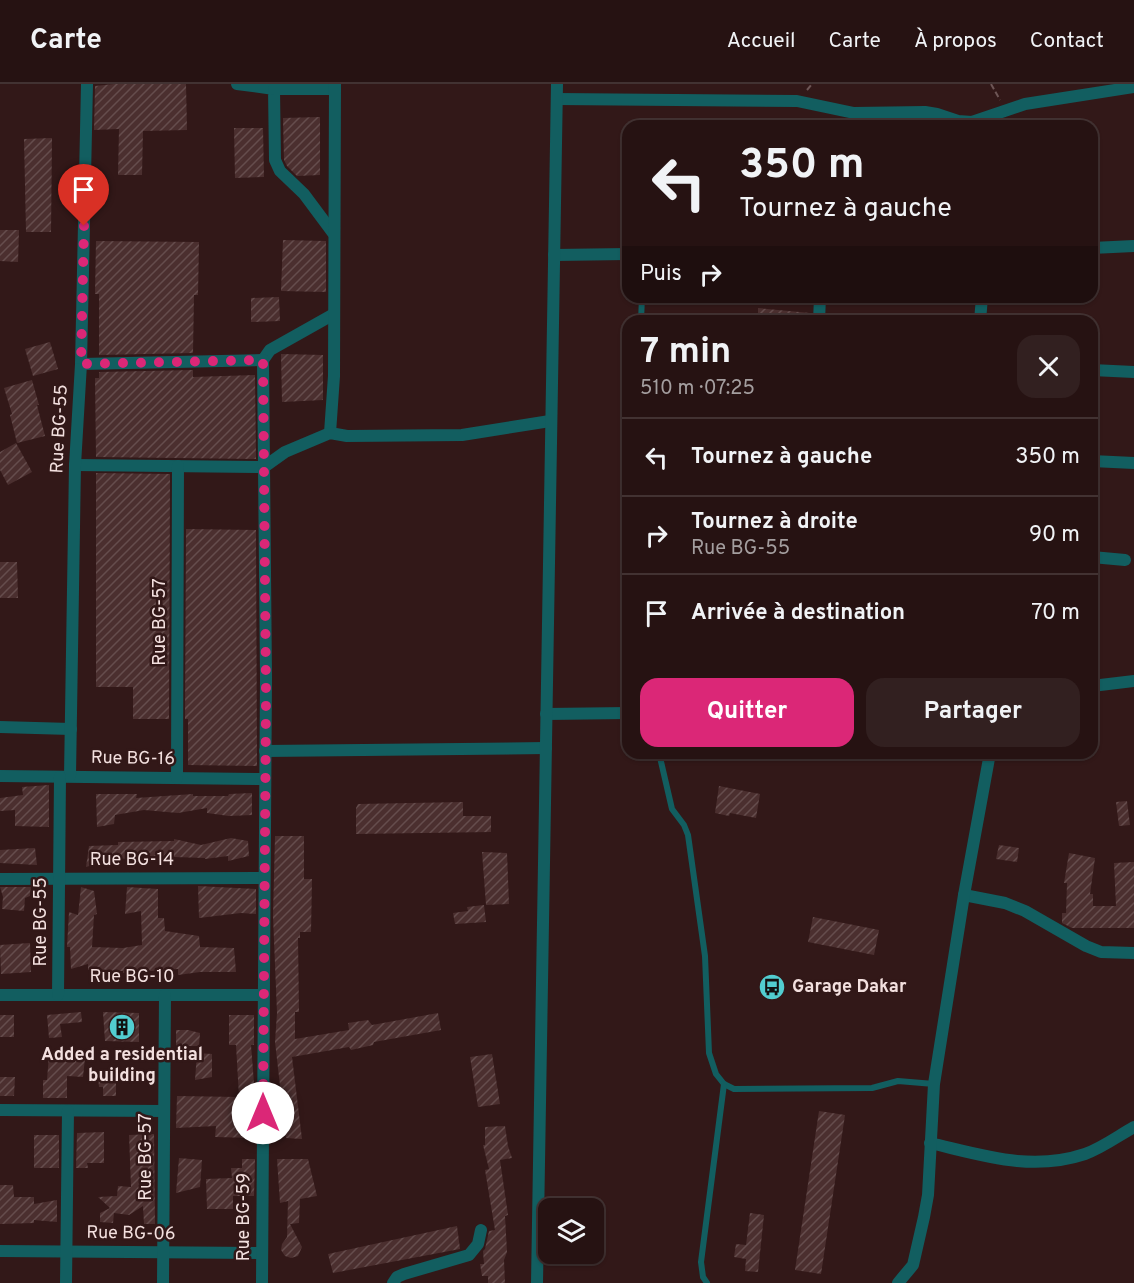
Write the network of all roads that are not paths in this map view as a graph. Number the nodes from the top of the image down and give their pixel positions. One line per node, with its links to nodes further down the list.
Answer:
1 (237, 84): 6 (street)
2 (557, 84): 7 (street)
3 (88, 85): 17 (street, Rue BG-55)
4 (335, 87): 6 (street); 10 (street)
5 (1134, 87): 9 (street)
6 (274, 89): 10 (street)
7 (556, 99): 8 (street); 14 (street)
8 (948, 120)
9 (978, 120)
10 (333, 233): 15 (street)
11 (1134, 246): 12 (street)
12 (1098, 248)
13 (622, 254): 14 (street)
14 (554, 255): 20 (street)
15 (334, 314): 16 (street); 21 (street)
16 (263, 360): 17 (street); 26 (street, Rue BG-59)
17 (81, 364): 24 (street, Rue BG-55)
18 (1098, 370): 19 (street)
19 (1134, 372)
20 (550, 421): 21 (street); 32 (street)
21 (330, 433): 26 (street)
22 (1098, 461): 23 (street)
23 (1134, 464)
24 (75, 465): 25 (street); 34 (street, Rue BG-55)
25 (178, 466): 26 (street); 41 (street, Rue BG-57)
26 (264, 467): 36 (street, Rue BG-59)
27 (1098, 557): 28 (street)
28 (1125, 560)
29 (1134, 681): 30 (street)
30 (1098, 685)
31 (622, 713): 32 (street)
32 (546, 714): 35 (street)
33 (0, 727): 34 (street)
34 (71, 729): 40 (street, Rue BG-55)
35 (546, 748): 36 (street); 69 (street)
36 (265, 752): 42 (street, Rue BG-59)
37 (660, 759): 52 (lane)
38 (989, 759): 46 (street)
39 (0, 776): 40 (street, Rue BG-16)
40 (65, 776): 41 (street, Rue BG-16); 45 (street, Rue BG-55)
41 (177, 778): 42 (street, Rue BG-16)
42 (265, 779): 43 (street, Rue BG-59)
43 (264, 878): 45 (street, Rue BG-14); 51 (street, Rue BG-59)
44 (0, 879): 45 (street, Rue BG-14)
45 (59, 879): 49 (street, Rue BG-55)
46 (964, 895): 47 (street); 53 (street)
47 (1134, 953)
48 (0, 995): 49 (street, Rue BG-10)
49 (58, 995): 50 (street, Rue BG-10)
50 (165, 995): 51 (street, Rue BG-10); 56 (street, Rue BG-57)
51 (264, 995): 63 (street, Rue BG-59)
52 (724, 1084): 53 (lane); 70 (lane)
53 (934, 1084): 58 (street)
54 (0, 1110): 55 (street)
55 (68, 1111): 56 (street); 61 (street)
56 (164, 1111): 62 (street, Rue BG-57)
57 (1134, 1127): 58 (street)
58 (930, 1143): 64 (street)
59 (481, 1230): 68 (street)
60 (0, 1251): 61 (street, Rue BG-06)
61 (67, 1251): 62 (street, Rue BG-06); 65 (street)
62 (163, 1252): 63 (street, Rue BG-06); 66 (street, Rue BG-57)
63 (262, 1253): 67 (street, Rue BG-59)
64 (900, 1282)
65 (66, 1283)
66 (163, 1283)
67 (262, 1283)
68 (393, 1283)
69 (537, 1283)
70 (707, 1283)

